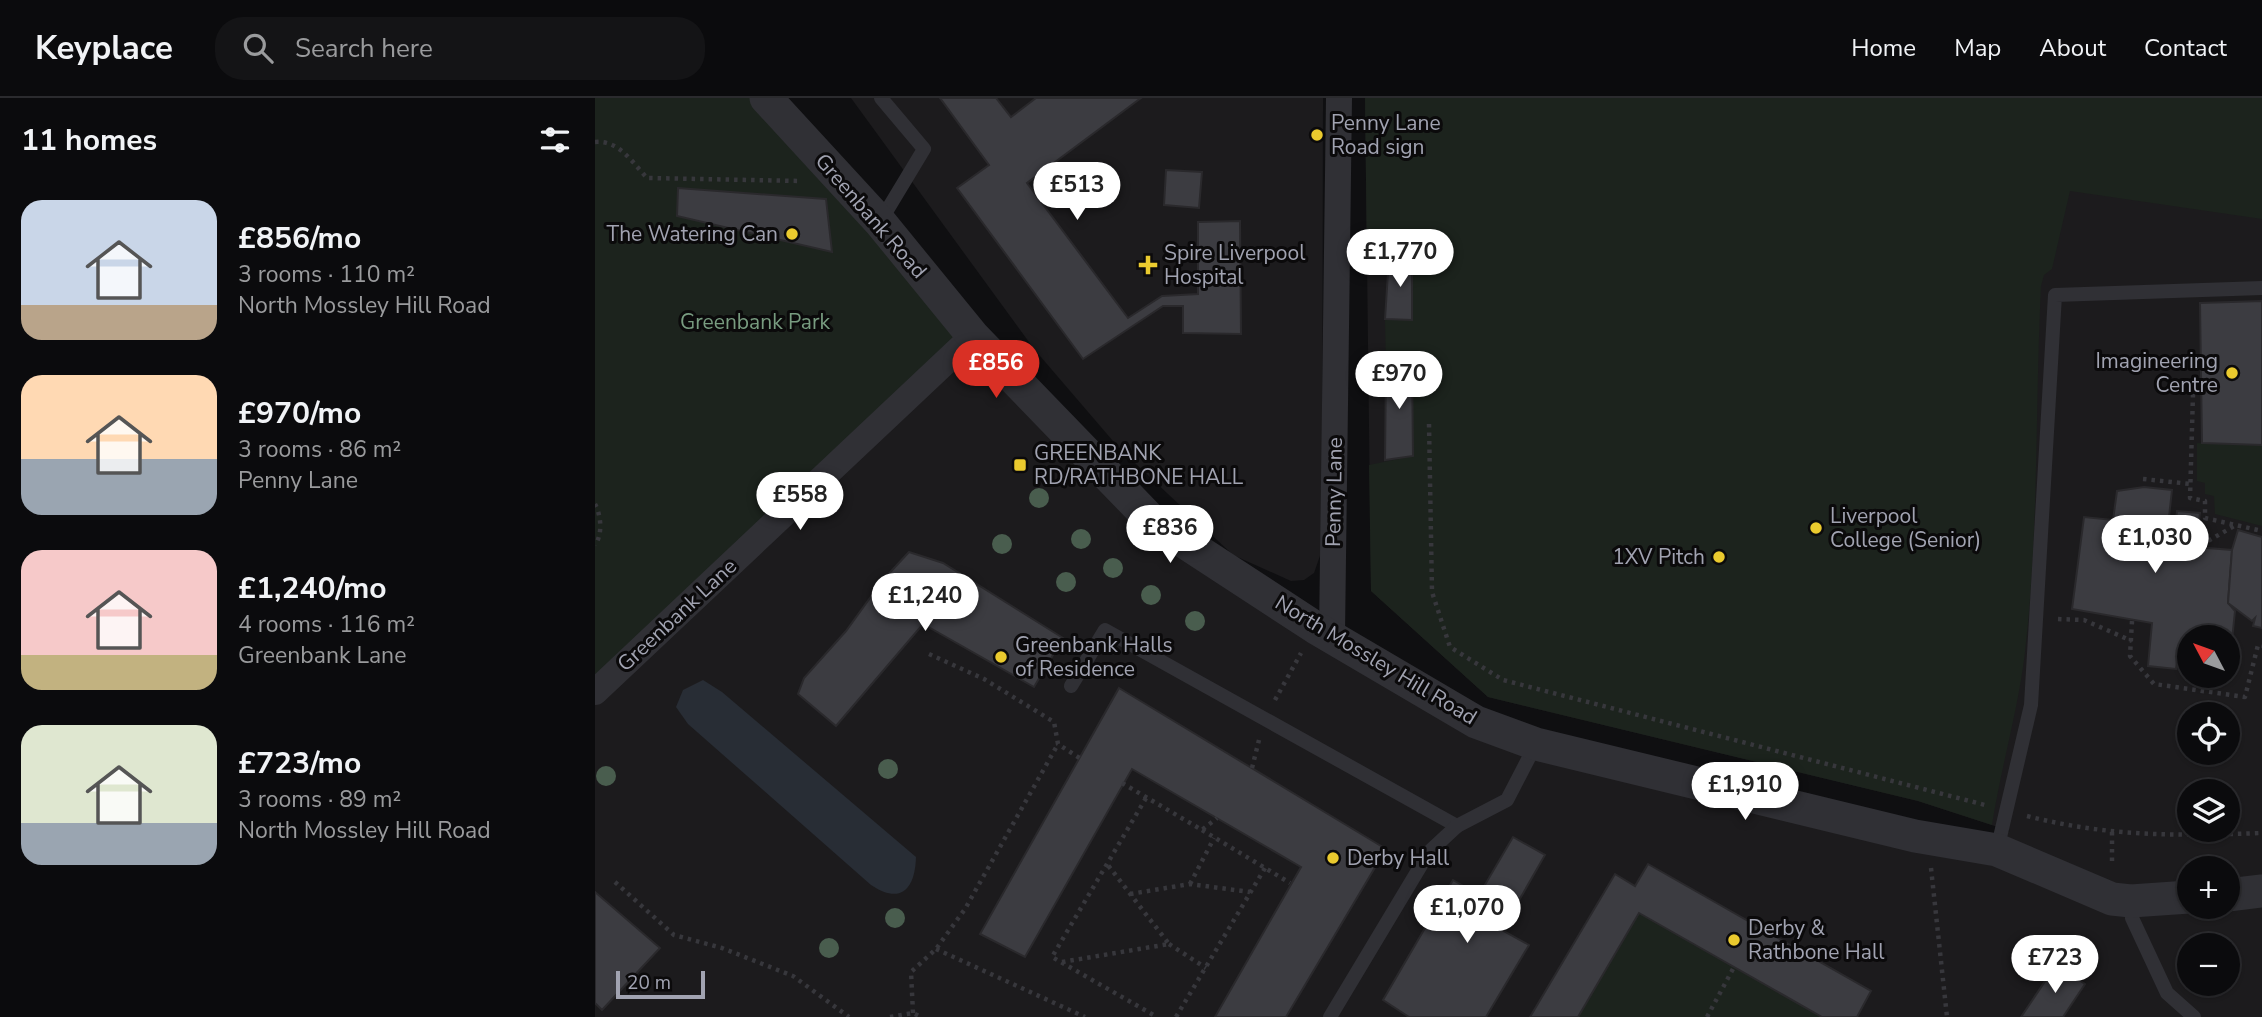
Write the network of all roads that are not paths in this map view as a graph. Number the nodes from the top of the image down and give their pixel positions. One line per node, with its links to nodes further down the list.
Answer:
1 (767, 98): 4 (street, Greenbank Road)
2 (881, 98): 4 (lane)
3 (1339, 98): 7 (street, Penny Lane)
4 (880, 222): 6 (street, Greenbank Road)
5 (2262, 288): 12 (lane)
6 (973, 336): 7 (street, North Mossley Hill Road); 9 (street, Greenbank Lane)
7 (1324, 631): 10 (street, North Mossley Hill Road)
8 (1072, 686): 11 (lane)
9 (595, 692)
10 (1536, 744): 11 (lane); 12 (street, North Mossley Hill Road)
11 (1457, 826): 17 (lane)
12 (1997, 849): 16 (street, North Mossley Hill Road)
13 (2262, 891): 14 (street)
14 (2240, 894)
15 (2177, 898): 16 (street, North Mossley Hill Road)
16 (2131, 901): 18 (lane)
17 (1330, 1017)
18 (2194, 1017)

